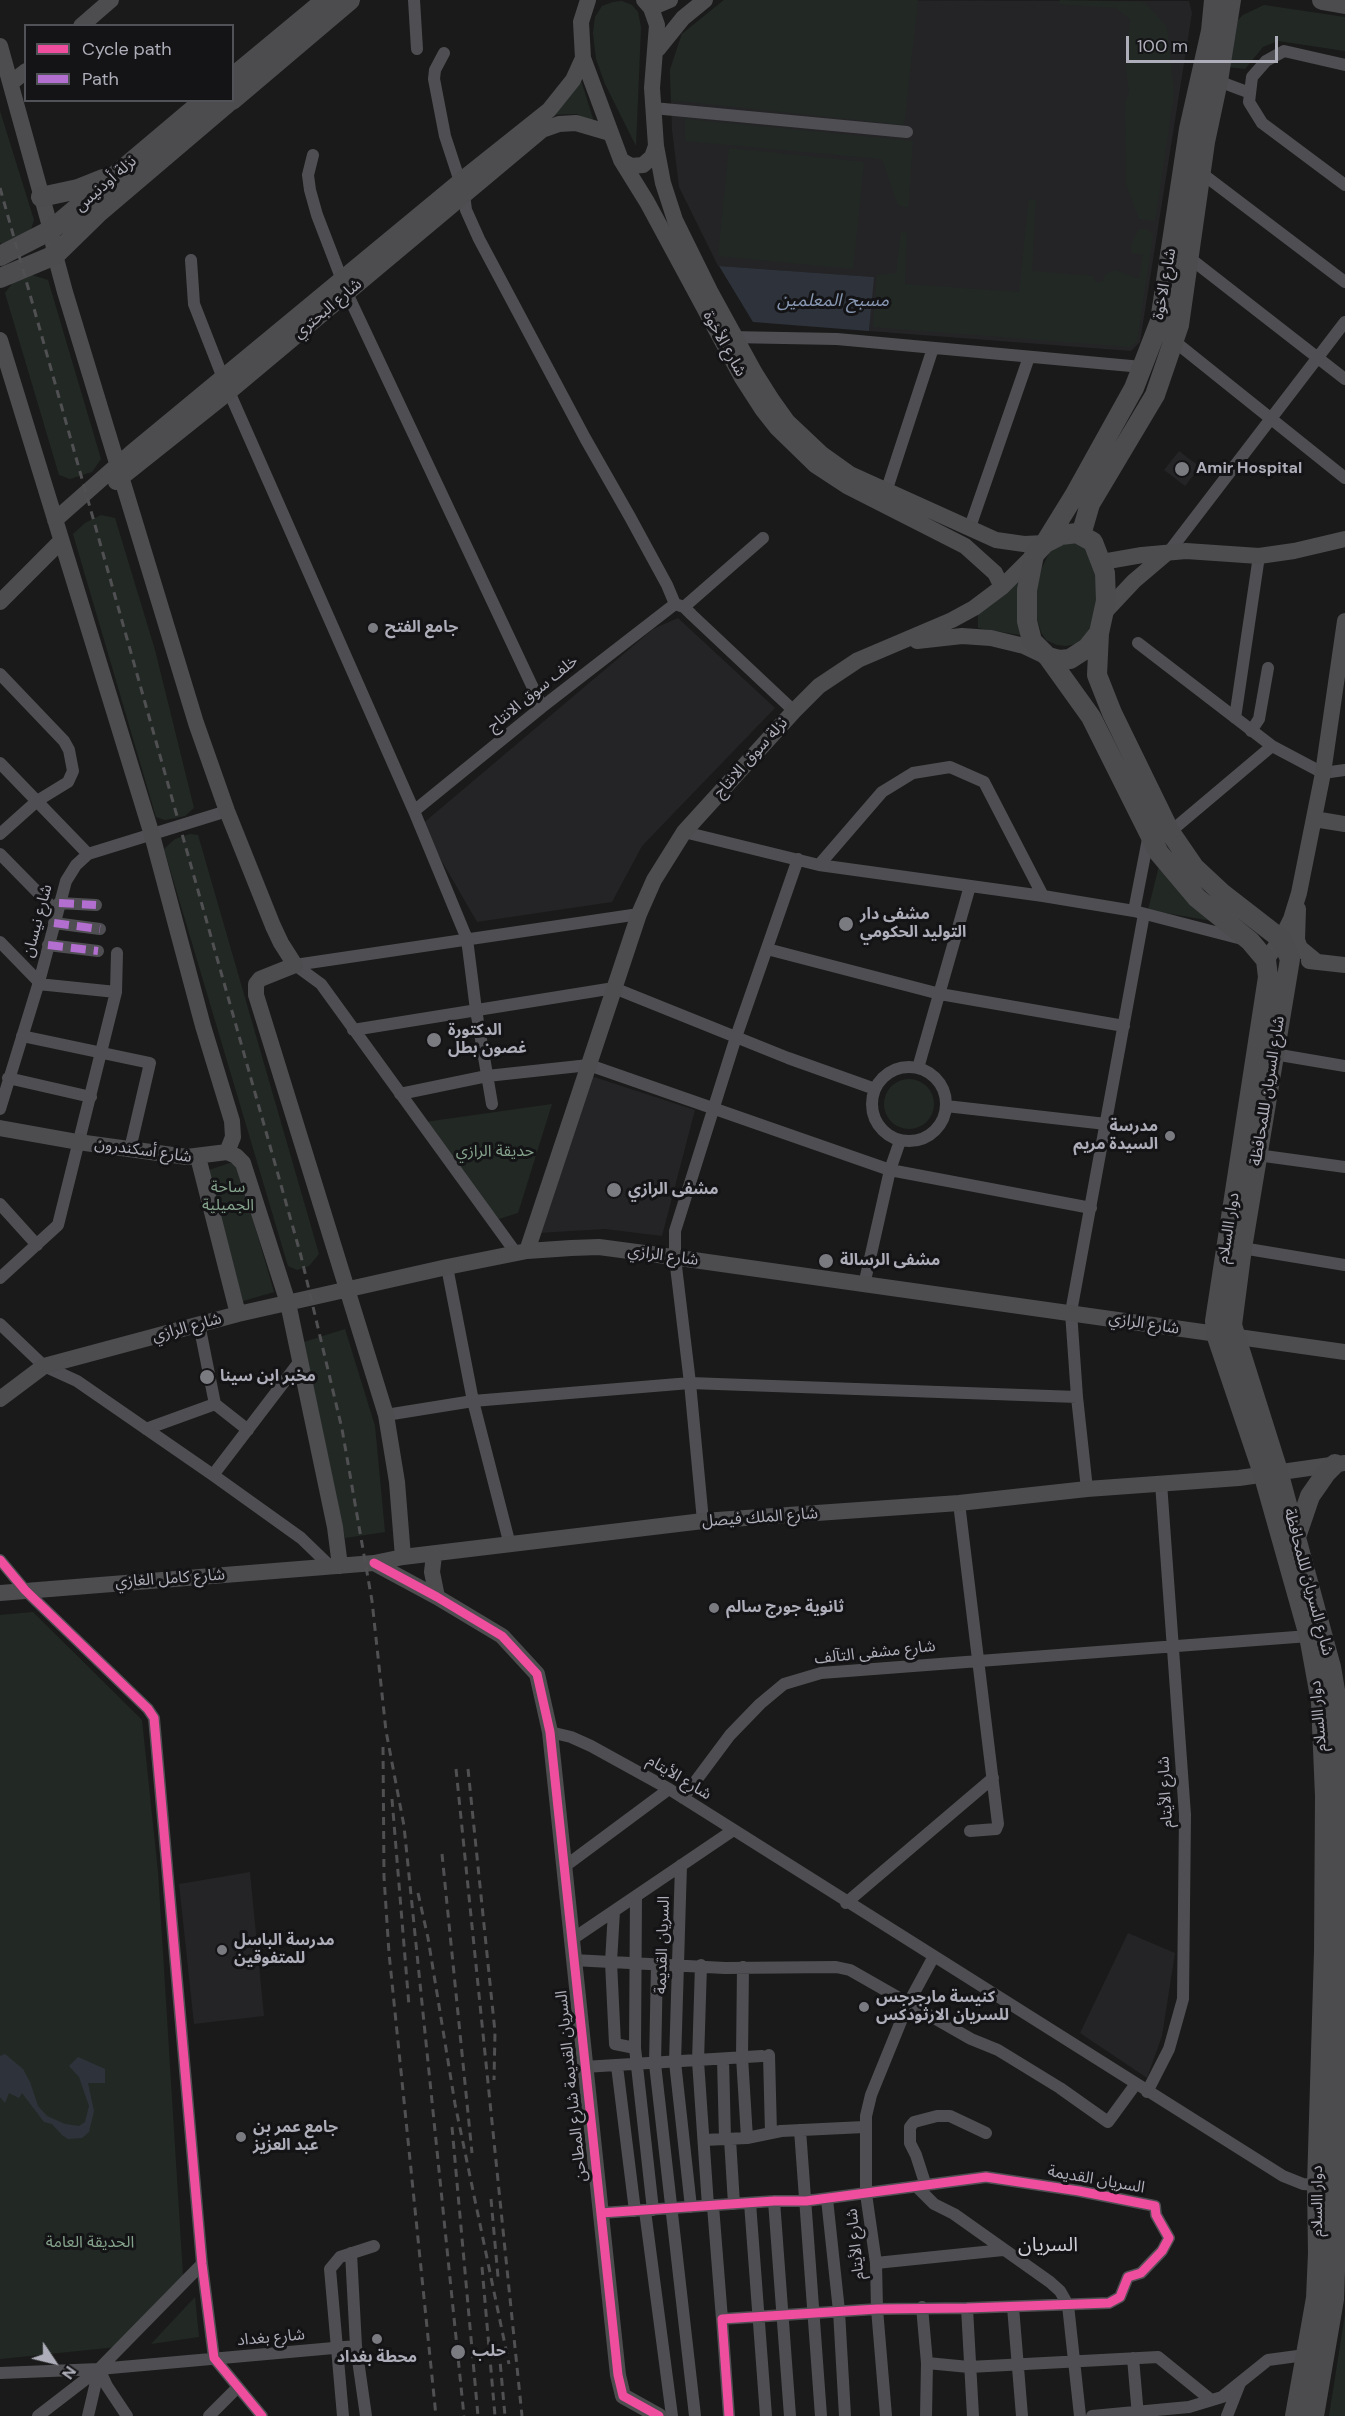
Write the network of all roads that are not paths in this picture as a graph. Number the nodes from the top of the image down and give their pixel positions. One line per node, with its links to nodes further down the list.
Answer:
1 (111, 0): 13 (main road)
2 (326, 0): 23 (main road)
3 (350, 0): 27 (main road)
4 (414, 0): 15 (street)
5 (670, 0): 11 (main road)
6 (705, 0): 17 (main road)
7 (1214, 0): 56 (main road, شارع الاخوة)
8 (1231, 0): 24 (main road)
9 (1322, 0): 12 (main road)
10 (589, 1): 18 (main road, شارع الأخوة)
11 (648, 4): 17 (main road, شارع الأخوة)
12 (1345, 4)
13 (83, 24)
14 (0, 46): 25 (main road)
15 (417, 49)
16 (444, 53): 39 (street)
17 (656, 53): 30 (main road, شارع الأخوة)
18 (583, 58): 32 (main road, شارع الأخوة); 39 (main road)
19 (1331, 63): 20 (street); 22 (street); 26 (street)
20 (1345, 65)
21 (24, 73): 25 (main road)
22 (1345, 75)
23 (234, 76)
24 (1218, 81): 26 (street); 37 (main road)
25 (10, 84): 40 (main road)
26 (1250, 93): 38 (street)
27 (234, 98)
28 (203, 102): 36 (main road, نزلة أودنيس)
29 (230, 102): 42 (main road)
30 (653, 108): 31 (street); 33 (main road, شارع الأخوة)
31 (907, 132)
32 (610, 133): 35 (main road, شارع الأخوة); 39 (main road)
33 (656, 146): 35 (main road); 50 (main road, شارع الأخوة)
34 (313, 154): 48 (street)
35 (621, 160): 50 (main road, شارع الأخوة)
36 (119, 172): 40 (main road); 41 (main road, نزلة أودنيس)
37 (1200, 172): 44 (main road); 47 (street)
38 (1345, 185)
39 (462, 187): 48 (main road); 74 (street)
40 (41, 197): 41 (main road)
41 (51, 230): 42 (main road); 43 (main road, نزلة أودنيس)
42 (55, 255): 46 (main road); 60 (main road)
43 (0, 256)
44 (1187, 256): 52 (main road); 55 (street)
45 (191, 260): 58 (street)
46 (0, 278)
47 (1345, 282)
48 (345, 286): 58 (main road); 86 (street)
49 (1345, 322): 55 (street)
50 (727, 337): 53 (street); 62 (main road, شارع الأخوة)
51 (0, 340): 64 (main road)
52 (1174, 341): 59 (street); 65 (main road)
53 (933, 348): 54 (street); 62 (street)
54 (1029, 357): 56 (street); 63 (street)
55 (1317, 357): 57 (street); 59 (street)
56 (1142, 367): 68 (main road, شارع الاخوة)
57 (1345, 379)
58 (226, 385): 60 (main road); 96 (street)
59 (1270, 418): 61 (street); 69 (street)
60 (120, 470): 64 (main road); 95 (main road)
61 (1345, 478)
62 (884, 497): 63 (main road, شارع الأخوة); 72 (main road, شارع الأخوة)
63 (970, 527): 68 (main road, شارع الأخوة)
64 (58, 531): 73 (main road); 103 (main road)
65 (1081, 535): 68 (main road); 71 (main road)
66 (763, 538): 74 (street, خلف سوق الانتاج)
67 (1345, 538): 70 (main road)
68 (1039, 549): 72 (main road); 82 (main road)
69 (1168, 553): 70 (main road); 71 (main road); 76 (main road)
70 (1259, 556): 88 (street)
71 (1102, 562): 76 (main road)
72 (1002, 587): 75 (main road)
73 (0, 602)
74 (679, 605): 86 (street, خلف سوق الانتاج); 87 (street)
75 (974, 608): 79 (main road); 80 (main road)
76 (1103, 614): 78 (main road)
77 (1345, 621): 84 (main road)
78 (1099, 633): 82 (main road); 100 (main road)
79 (976, 637): 80 (main road); 82 (main road)
80 (901, 643): 87 (main road, نزلة سوق الانتاج)
81 (1138, 644): 88 (street)
82 (1048, 657): 102 (main road)
83 (1268, 669): 89 (street)
84 (1341, 673): 93 (main road)
85 (0, 674): 94 (street)
86 (542, 707): 96 (street, خلف سوق الانتاج)
87 (794, 711): 99 (main road, نزلة سوق الانتاج)
88 (1235, 718): 89 (street)
89 (1251, 731): 90 (street)
90 (1272, 746): 93 (street); 100 (street)
91 (0, 764): 94 (street)
92 (1345, 770): 93 (street)
93 (1323, 773): 97 (main road)
94 (37, 801): 101 (street); 105 (street)
95 (227, 811): 103 (street); 127 (main road)
96 (414, 811): 116 (street)
97 (1314, 819): 98 (main road); 109 (main road)
98 (1345, 824)
99 (684, 832): 106 (street); 114 (main road, نزلة سوق الانتاج)
100 (1170, 832): 117 (main road)
101 (0, 834)
102 (1149, 834): 112 (street); 118 (main road)
103 (152, 835): 105 (street); 157 (main road)
104 (0, 854): 113 (street)
105 (88, 854): 113 (street, شارع نيسان)
106 (798, 859): 107 (street); 121 (street)
107 (819, 865): 108 (street); 110 (street)
108 (970, 886): 110 (street); 132 (street)
109 (1299, 893): 117 (main road); 126 (main road)
110 (1043, 896): 112 (street)
111 (96, 905): 113 (street)
112 (1139, 912): 118 (street); 134 (street)
113 (56, 913): 115 (street); 120 (street, شارع نيسان)
114 (639, 914): 116 (street); 130 (main road, نزلة سوق الانتاج)
115 (100, 929)
116 (467, 939): 127 (street); 133 (street)
117 (1281, 939): 124 (main road); 125 (main road)
118 (1250, 941): 125 (main road)
119 (0, 942): 129 (street)
120 (48, 945): 122 (street); 129 (street, شارع نيسان)
121 (767, 949): 132 (street); 137 (street)
122 (98, 951)
123 (117, 953): 131 (street)
124 (1290, 959): 126 (main road); 138 (main road, شارع السريان لللمحافظة)
125 (1266, 960): 178 (main road, دوار االسلام)
126 (1317, 962): 128 (main road)
127 (295, 964): 135 (street); 172 (main road)
128 (1345, 965)
129 (39, 983): 131 (street); 136 (street, شارع نيسان)
130 (614, 988): 133 (street); 137 (street); 140 (main road, نزلة سوق الانتاج)
131 (117, 992): 139 (street)
132 (940, 994): 134 (street); 142 (street)
133 (476, 1011): 135 (street); 143 (street)
134 (1124, 1026): 152 (street)
135 (353, 1030): 146 (street)
136 (22, 1036): 139 (street); 144 (street, شارع نيسان)
137 (736, 1037): 145 (street); 150 (street)
138 (1274, 1054): 141 (street); 158 (main road, شارع السريان لللمحافظة)
139 (103, 1055): 147 (street); 156 (street)
140 (589, 1065): 143 (street); 150 (street); 166 (main road, نزلة سوق الانتاج)
141 (1345, 1066)
142 (918, 1068): 145 (street); 149 (street)
143 (487, 1076): 146 (street); 148 (street)
144 (5, 1079): 147 (street); 151 (street, شارع نيسان)
145 (875, 1089): 154 (street)
146 (400, 1094): 166 (street)
147 (91, 1097): 155 (street)
148 (492, 1104)
149 (946, 1106): 152 (street); 154 (street)
150 (714, 1108): 161 (street); 167 (street)
151 (0, 1109)
152 (1106, 1124): 163 (street)
153 (0, 1128): 155 (main road, شارع أسكندرون)
154 (900, 1141): 161 (street)
155 (78, 1142): 156 (main road, شارع أسكندرون); 164 (street)
156 (130, 1149): 159 (main road, شارع أسكندرون)
157 (227, 1152): 159 (main road); 173 (main road)
158 (1257, 1155): 160 (street); 165 (main road, شارع السريان لللمحافظة)
159 (198, 1157): 175 (main road, شارع أسكندرون)
160 (1345, 1167)
161 (890, 1170): 163 (street); 171 (street)
162 (0, 1204): 164 (street)
163 (1090, 1208): 174 (street)
164 (37, 1245): 170 (street)
165 (1242, 1248): 168 (street); 179 (main road, شارع السريان لللمحافظة)
166 (521, 1252): 167 (main road, شارع الرازي); 169 (main road, شارع الرازي)
167 (675, 1258): 171 (main road, شارع الرازي); 183 (street)
168 (1345, 1265)
169 (447, 1267): 172 (main road, شارع الرازي); 186 (street)
170 (0, 1278)
171 (864, 1285): 174 (main road, شارع الرازي)
172 (347, 1288): 173 (main road, شارع الرازي); 188 (main road)
173 (288, 1303): 175 (main road, شارع الرازي); 181 (main road)
174 (1071, 1312): 178 (main road, شارع الرازي); 184 (street)
175 (238, 1314): 177 (main road, شارع الرازي)
176 (0, 1324): 182 (street)
177 (199, 1324): 182 (main road, شارع الرازي); 187 (street)
178 (1216, 1335): 179 (main road, شارع الرازي); 192 (main road, دوار االسلام)
179 (1236, 1337): 180 (main road, شارع الرازي); 192 (main road, شارع السريان لللمحافظة)
180 (1345, 1352)
181 (300, 1361): 190 (street); 204 (main road)
182 (44, 1366): 185 (main road, شارع الرازي); 189 (street)
183 (690, 1383): 184 (street); 186 (street); 197 (street)
184 (1077, 1397): 195 (street)
185 (0, 1399)
186 (473, 1401): 188 (street); 199 (street)
187 (215, 1404): 189 (street); 190 (street)
188 (386, 1414): 201 (main road)
189 (146, 1429): 193 (street)
190 (248, 1430): 193 (street)
191 (1340, 1464): 192 (main road, شارع الملك فيصل); 198 (main road)
192 (1270, 1472): 194 (main road, شارع الملك فيصل); 198 (main road, شارع السريان لللمحافظة); 208 (main road, دوار االسلام)
193 (213, 1475): 204 (street)
194 (1161, 1483): 195 (main road, شارع الملك فيصل); 209 (street, شارع الأيتام)
195 (1087, 1489): 196 (main road, شارع الملك فيصل)
196 (960, 1503): 197 (main road, شارع الملك فيصل); 210 (street)
197 (703, 1521): 199 (main road, شارع الملك فيصل)
198 (1296, 1537): 211 (main road, شارع السريان لللمحافظة)
199 (510, 1545): 200 (main road, شارع الملك فيصل)
200 (434, 1554): 201 (main road, شارع الملك فيصل); 207 (main road)
201 (403, 1557): 203 (main road, شارع الملك فيصل)
202 (0, 1560): 205 (street)
203 (374, 1563): 204 (main road, شارع الملك فيصل); 207 (main road)
204 (336, 1566): 205 (main road, شارع كامل الغازي)
205 (25, 1590): 206 (main road, شارع كامل الغازي); 269 (street)
206 (0, 1593)
207 (437, 1597): 212 (main road, السريان القديمة شارع المطاحن)
208 (1309, 1636): 209 (street, شارع مشفى التآلف); 252 (main road, دوار االسلام)
209 (1173, 1645): 210 (street, شارع مشفى التآلف); 244 (street, شارع الأيتام)
210 (980, 1660): 213 (street); 215 (street, شارع مشفى التآلف)
211 (1341, 1729): 223 (main road, شارع السريان لللمحافظة)
212 (550, 1732): 214 (street, شارع الأيتام); 219 (main road, السريان القديمة شارع المطاحن)
213 (993, 1778): 217 (street); 221 (street)
214 (669, 1790): 215 (street, شارع الأيتام); 219 (street)
215 (683, 1798): 216 (street, شارع الأيتام)
216 (732, 1831): 218 (street, السريان القديمة); 221 (street, شارع الأيتام)
217 (970, 1831)
218 (681, 1865): 220 (street, السريان القديمة); 230 (street, السريان القديمة)
219 (564, 1867): 224 (main road, السريان القديمة شارع المطاحن)
220 (636, 1896): 222 (street, السريان القديمة); 228 (street, السريان القديمة)
221 (846, 1902): 225 (street, شارع الأيتام)
222 (614, 1911): 224 (street, السريان القديمة); 227 (street)
223 (1343, 1920): 318 (main road, شارع السريان لللمحافظة)
224 (571, 1940): 226 (main road, السريان القديمة شارع المطاحن)
225 (934, 1956): 233 (street, شارع الأيتام); 243 (street, شارع الأيتام)
226 (573, 1960): 227 (street); 242 (main road, السريان القديمة شارع المطاحن)
227 (611, 1962): 228 (street); 234 (street)
228 (635, 1964): 229 (street); 234 (street, السريان القديمة)
229 (657, 1964): 230 (street); 239 (street, السريان القديمة)
230 (679, 1965): 231 (street); 238 (street, السريان القديمة)
231 (701, 1965): 232 (street); 237 (street)
232 (743, 1968): 233 (street); 235 (street)
233 (908, 2004): 243 (street); 245 (street, شارع الأيتام)
234 (635, 2048): 240 (street, السريان القديمة)
235 (742, 2058): 236 (street); 247 (street); 249 (street)
236 (723, 2059): 237 (street); 250 (street)
237 (698, 2061): 238 (street); 251 (street)
238 (675, 2062): 239 (street); 261 (street, السريان القديمة)
239 (655, 2064): 240 (street); 262 (street, السريان القديمة)
240 (636, 2065): 241 (street); 263 (street, السريان القديمة)
241 (617, 2066): 242 (street); 263 (street)
242 (584, 2067): 264 (main road, السريان القديمة شارع المطاحن)
243 (1135, 2085): 244 (street, شارع الأيتام)
244 (1147, 2092): 252 (street, شارع الأيتام)
245 (864, 2127): 246 (street); 254 (street, شارع الأيتام)
246 (800, 2130): 247 (street); 257 (street)
247 (771, 2133): 249 (street)
248 (986, 2133): 253 (street)
249 (747, 2138): 250 (street)
250 (728, 2139): 251 (street); 259 (street)
251 (704, 2140): 260 (street)
252 (1317, 2185): 282 (main road, دوار االسلام)
253 (921, 2187): 254 (street, السريان القديمة); 266 (street); 270 (street, السريان القديمة)
254 (866, 2194): 255 (street, السريان القديمة); 268 (street, شارع الأيتام)
255 (827, 2199): 257 (street, السريان القديمة); 275 (street)
256 (774, 2201): 257 (street, السريان القديمة); 258 (street, السريان القديمة); 277 (street)
257 (806, 2201): 276 (street)
258 (750, 2203): 259 (street, السريان القديمة); 278 (street)
259 (734, 2204): 260 (street, السريان القديمة)
260 (711, 2206): 261 (street, السريان القديمة); 279 (street)
261 (691, 2207): 262 (street, السريان القديمة)
262 (672, 2208): 263 (street, السريان القديمة); 304 (street)
263 (644, 2210): 264 (street, السريان القديمة); 303 (street)
264 (601, 2213): 302 (main road, السريان القديمة شارع المطاحن)
265 (374, 2246): 267 (street)
266 (1003, 2250): 268 (street); 270 (street)
267 (351, 2253): 280 (street); 281 (street)
268 (876, 2263): 273 (street, شارع الأيتام)
269 (202, 2264): 283 (street); 289 (street)
270 (1068, 2305): 272 (street, السريان القديمة); 285 (street)
271 (922, 2307): 273 (street, السريان القديمة); 274 (street, السريان القديمة); 286 (street)
272 (1013, 2307): 274 (street, السريان القديمة); 287 (street)
273 (877, 2308): 275 (street, السريان القديمة); 310 (street, شارع الأيتام)
274 (967, 2308): 288 (street)
275 (839, 2311): 276 (street, السريان القديمة); 309 (street)
276 (814, 2314): 277 (street, السريان القديمة); 308 (street)
277 (784, 2316): 278 (street, السريان القديمة); 307 (street)
278 (759, 2318): 279 (street, السريان القديمة); 306 (street)
279 (722, 2319): 305 (street)
280 (356, 2346): 281 (street, شارع بغداد); 301 (street)
281 (337, 2347): 283 (street, شارع بغداد); 300 (street)
282 (1305, 2355): 291 (street); 317 (main road, دوار االسلام)
283 (214, 2358): 289 (street, شارع بغداد); 292 (street)
284 (1133, 2358): 285 (street); 293 (street); 294 (street)
285 (1075, 2361): 287 (street); 314 (street)
286 (927, 2363): 288 (street); 311 (street)
287 (1018, 2364): 288 (street); 313 (street)
288 (969, 2367): 312 (street)
289 (99, 2369): 290 (street, شارع بغداد); 295 (street); 296 (street); 297 (street)
290 (0, 2373)
291 (1241, 2382): 293 (street); 316 (street)
292 (237, 2388): 298 (street); 299 (street)
293 (1211, 2400): 294 (street)
294 (1138, 2414): 315 (street)
295 (38, 2416)
296 (88, 2416)
297 (127, 2416)
298 (209, 2416)
299 (262, 2416)
300 (343, 2416)
301 (366, 2416)
302 (659, 2416)
303 (672, 2416)
304 (695, 2416)
305 (729, 2416)
306 (766, 2416)
307 (790, 2416)
308 (822, 2416)
309 (845, 2416)
310 (886, 2416)
311 (926, 2416)
312 (974, 2416)
313 (1022, 2416)
314 (1080, 2416)
315 (1092, 2416)
316 (1227, 2416)
317 (1295, 2416)
318 (1314, 2416)

